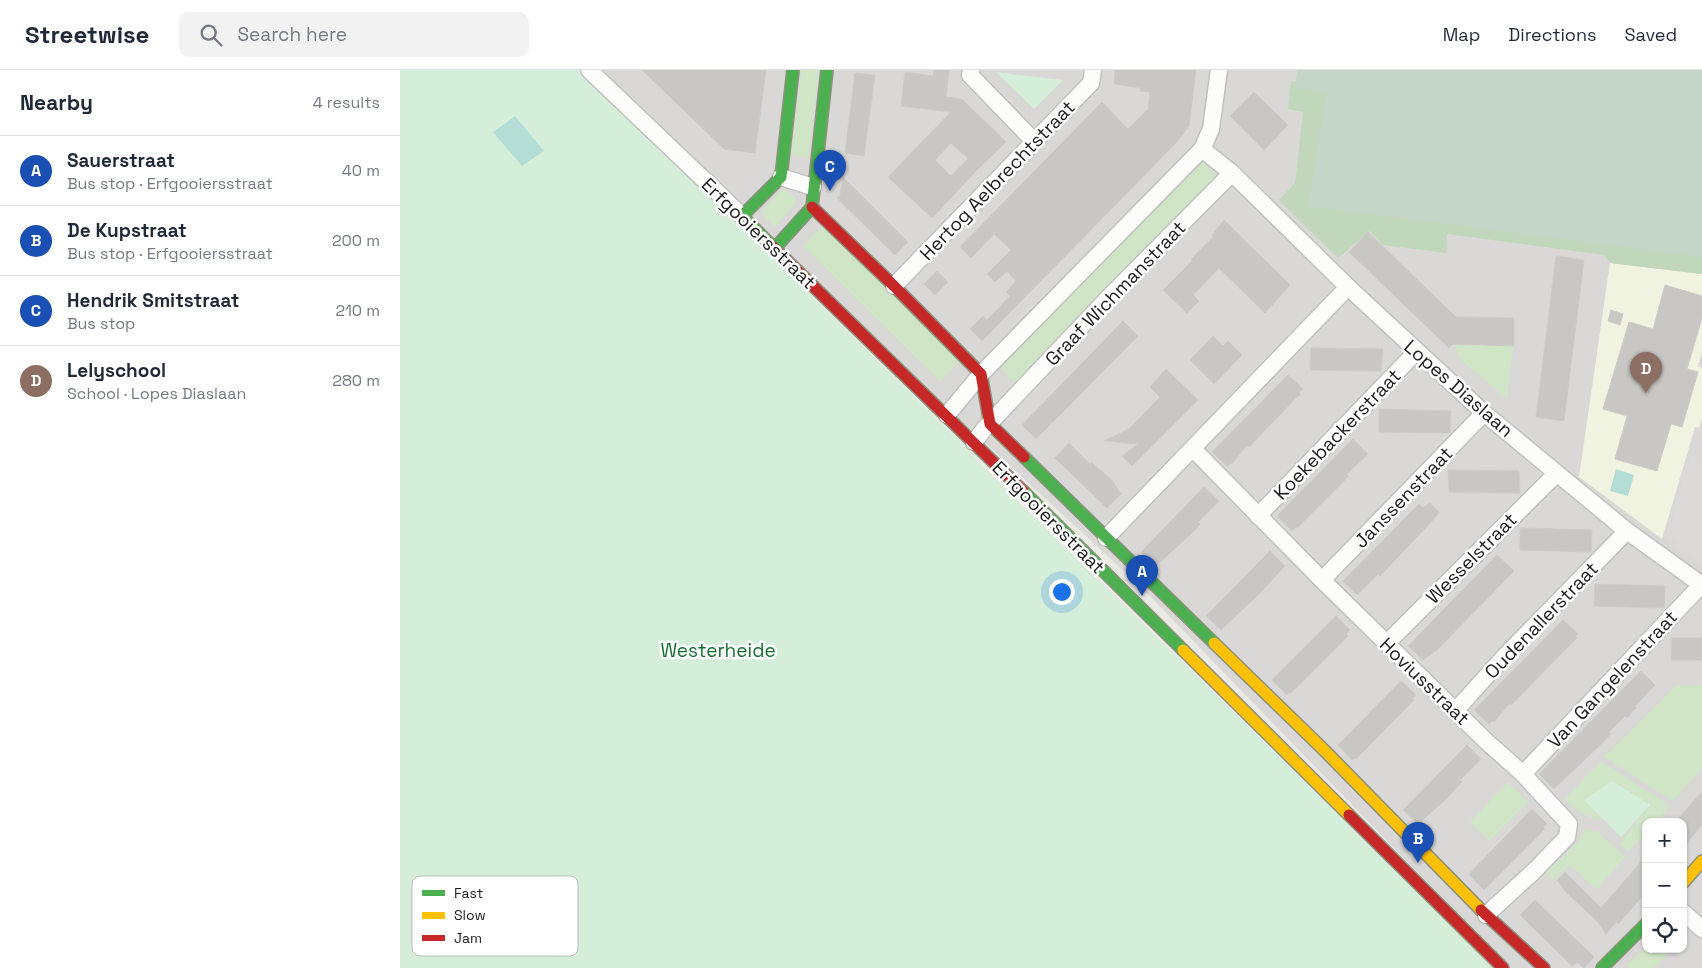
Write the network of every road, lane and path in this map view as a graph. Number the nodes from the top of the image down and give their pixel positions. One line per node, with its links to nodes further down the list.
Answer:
1 (589, 70): 13 (street, Erfgooiersstraat)
2 (793, 70): 10 (street)
3 (827, 70): 11 (street)
4 (971, 70): 7 (street)
5 (1093, 70): 7 (street, Hertog Aelbrechtstraat)
6 (1219, 70): 8 (street, Graaf Wichmanstraat)
7 (1034, 141): 15 (street, Hertog Aelbrechtstraat)
8 (1202, 149): 9 (street); 18 (street, Graaf Wichmanstraat)
9 (1232, 173): 16 (street, Lopes Diaslaan); 21 (street, Graaf Wichmanstraat)
10 (781, 177): 11 (street); 13 (street)
11 (814, 187): 12 (street)
12 (812, 207): 14 (street); 15 (street)
13 (742, 216): 14 (street, Erfgooiersstraat)
14 (775, 248): 20 (street, Erfgooiersstraat)
15 (894, 286): 18 (street)
16 (1348, 287): 17 (street, Lopes Diaslaan); 23 (street)
17 (1416, 352): 19 (street, Lopes Diaslaan); 25 (street, Koekebackerstraat)
18 (981, 374): 20 (street, Graaf Wichmanstraat); 21 (street)
19 (1484, 413): 24 (street, Lopes Diaslaan); 28 (street, Janssenstraat)
20 (947, 415): 22 (street, Erfgooiersstraat)
21 (990, 424): 22 (street, Graaf Wichmanstraat); 27 (street, Erfgooiersstraat)
22 (974, 442): 39 (street, Erfgooiersstraat)
23 (1193, 449): 25 (street, Hoviusstraat); 27 (street)
24 (1556, 474): 26 (street, Lopes Diaslaan); 30 (street, Wesselstraat)
25 (1258, 516): 28 (street, Hoviusstraat)
26 (1627, 531): 29 (street, Lopes Diaslaan); 31 (street, Oudenallerstraat)
27 (1106, 538): 35 (street, Erfgooiersstraat)
28 (1322, 580): 30 (street, Hoviusstraat)
29 (1702, 584): 32 (street, Van Gangelenstraat)
30 (1387, 643): 31 (street, Hoviusstraat)
31 (1456, 710): 32 (street, Hoviusstraat)
32 (1522, 774): 35 (street, Hoviusstraat)
33 (1702, 861): 34 (street)
34 (1687, 878)
35 (1486, 915): 40 (street, Erfgooiersstraat)
36 (1687, 916): 38 (street)
37 (1642, 928): 41 (street)
38 (1702, 929)
39 (1503, 968)
40 (1544, 968)
41 (1602, 968)

